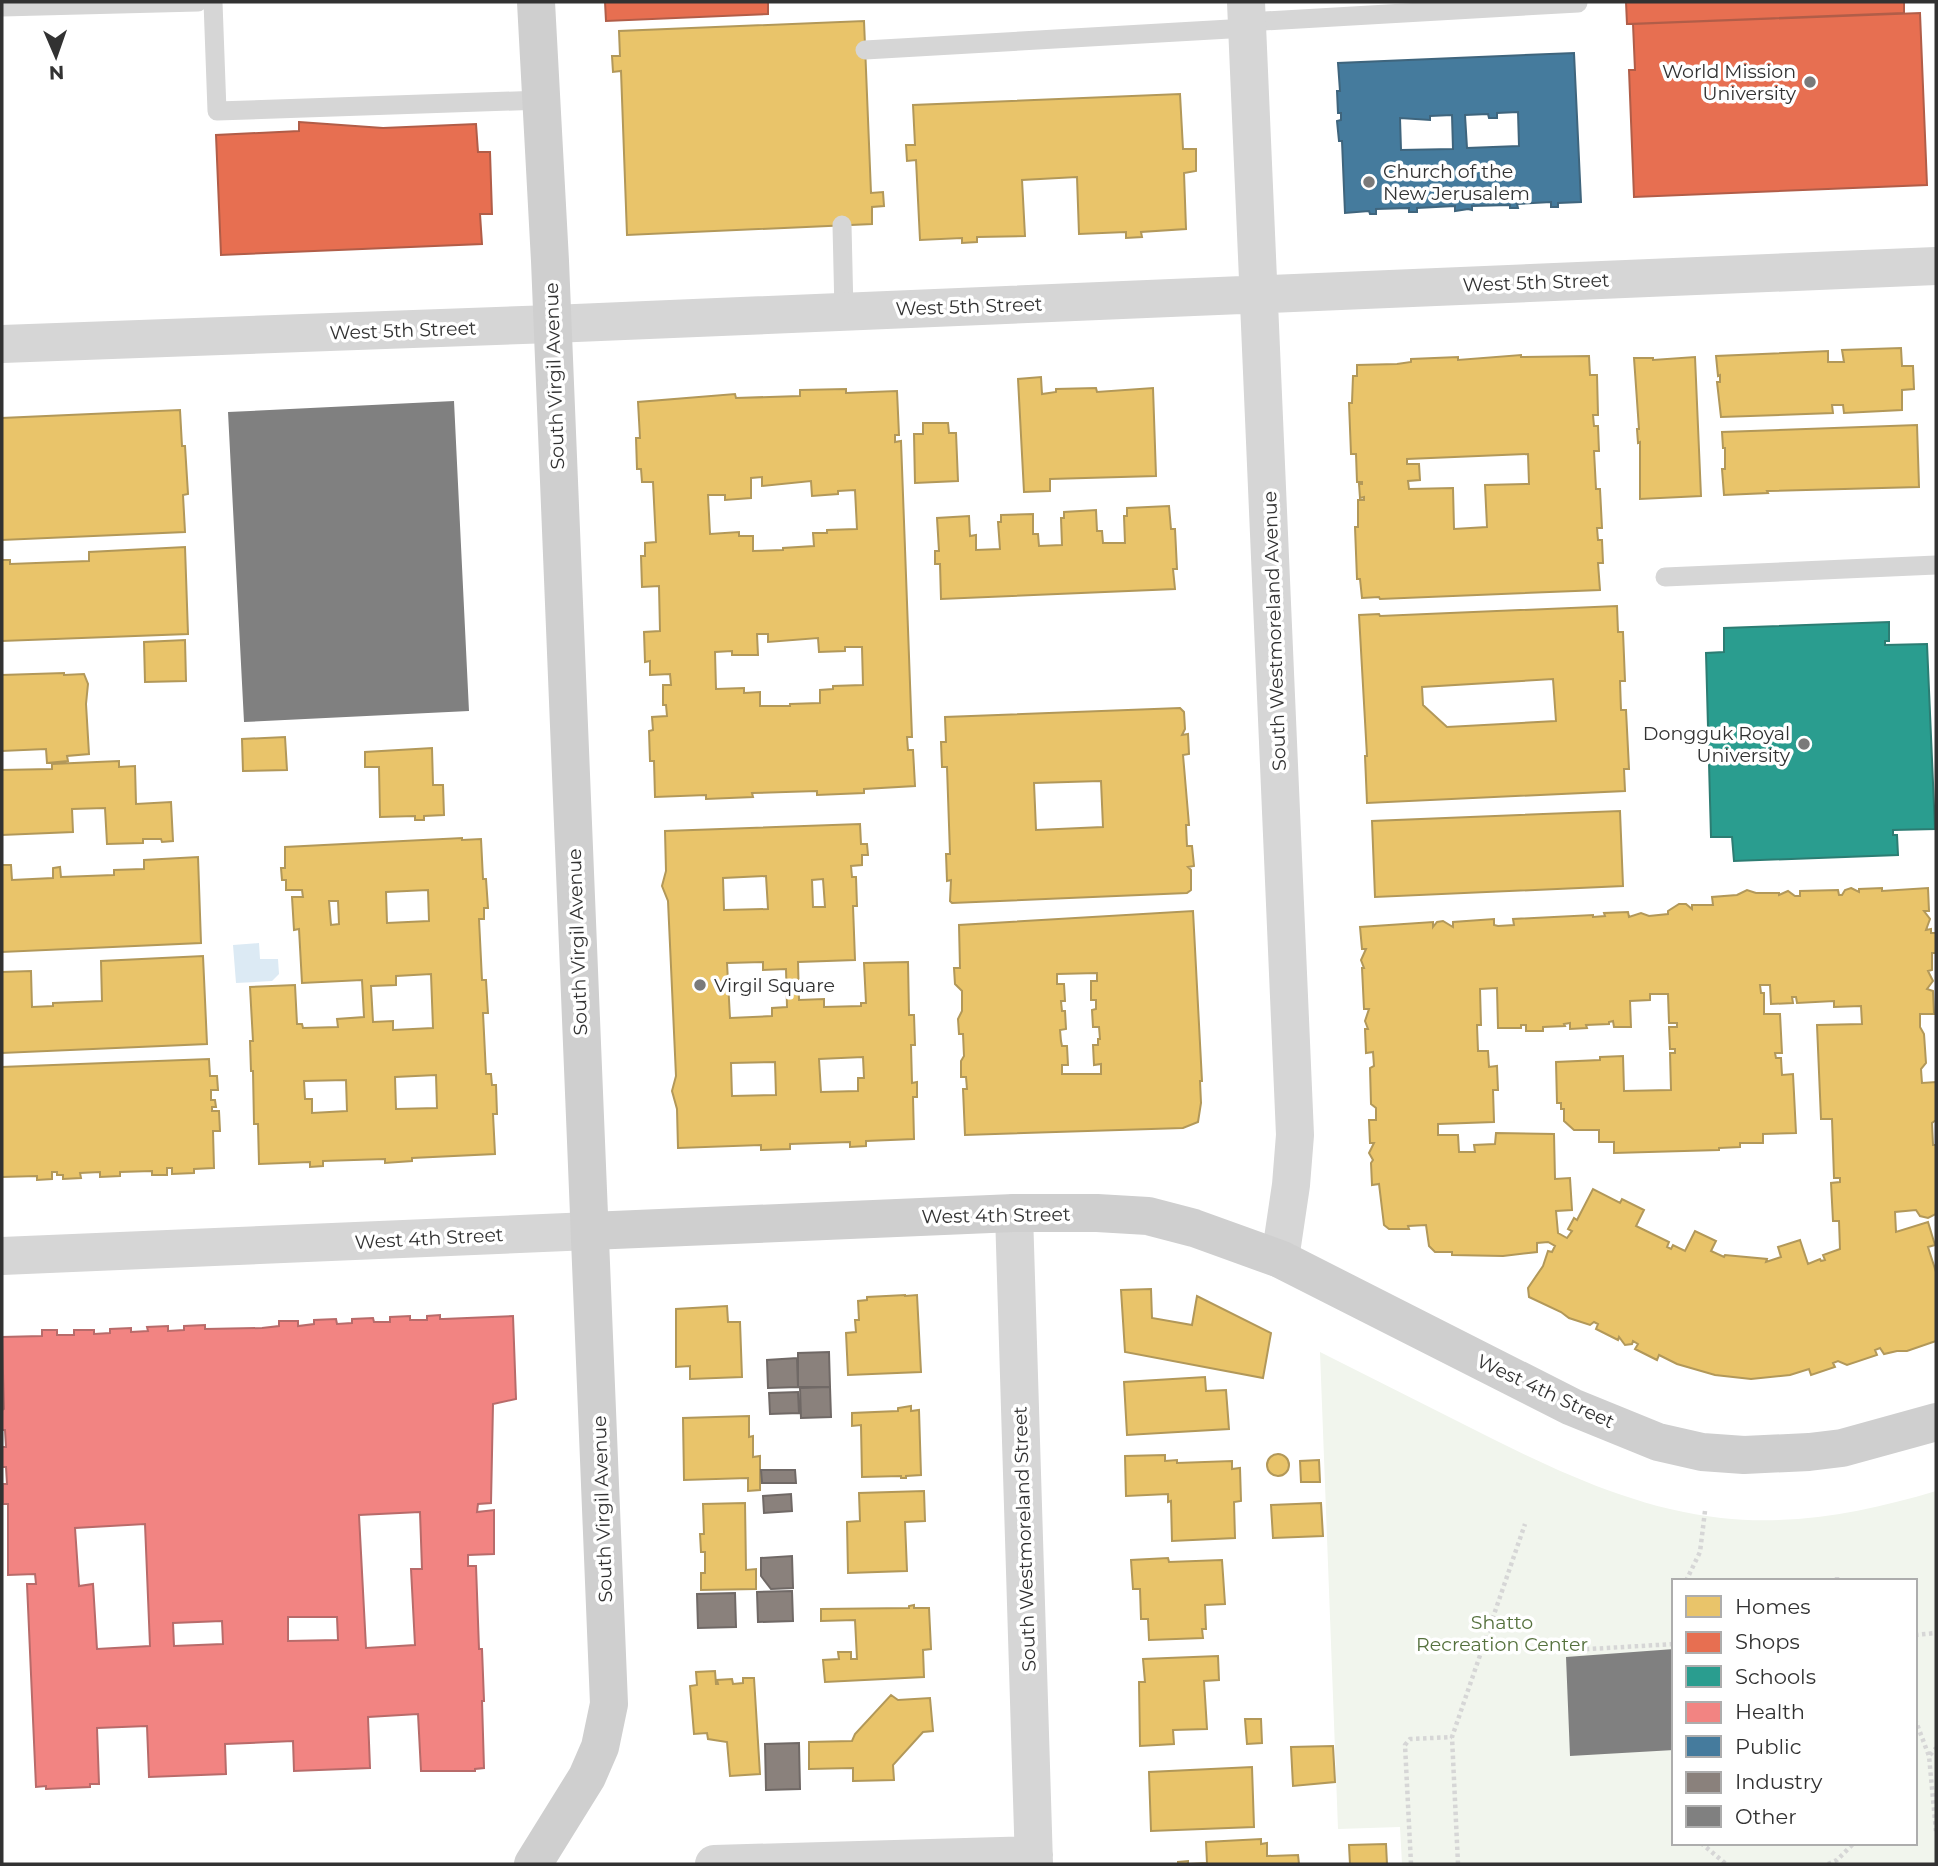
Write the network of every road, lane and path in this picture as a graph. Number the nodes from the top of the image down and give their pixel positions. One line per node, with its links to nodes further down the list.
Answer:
1 (198, 2): 5 (lane)
2 (213, 2): 8 (lane)
3 (537, 2): 8 (main road, South Virgil Avenue)
4 (1578, 3): 6 (lane)
5 (2, 7)
6 (1247, 17): 7 (lane); 11 (street, South Westmoreland Avenue)
7 (864, 50)
8 (542, 100): 13 (main road, South Virgil Avenue)
9 (842, 226): 12 (lane)
10 (1936, 266): 11 (street, West 5th Street)
11 (1260, 294): 12 (street, West 5th Street); 20 (street, South Westmoreland Avenue)
12 (844, 312): 13 (street, West 5th Street)
13 (552, 324): 14 (street, West 5th Street); 18 (main road, South Virgil Avenue)
14 (2, 344)
15 (1936, 565): 16 (lane)
16 (1665, 577)
17 (1014, 1213): 18 (main road, West 4th Street); 20 (main road, West 4th Street); 36 (street, South Westmoreland Street)
18 (590, 1231): 19 (street, West 4th Street); 37 (main road, South Virgil Avenue)
19 (2, 1256)
20 (1280, 1259): 21 (main road, West 4th Street)
21 (1936, 1422)
22 (1705, 1511): 24 (path)
23 (1525, 1524): 30 (path)
24 (1687, 1579)
25 (1936, 1633): 26 (path)
26 (1917, 1635)
27 (1672, 1644): 28 (path)
28 (1551, 1647)
29 (1917, 1724): 32 (path)
30 (1452, 1737): 39 (path); 40 (path)
31 (1936, 1748): 32 (path)
32 (1929, 1756): 33 (path)
33 (1936, 1831)
34 (1703, 1845): 41 (path)
35 (1852, 1845): 42 (path)
36 (1034, 1859): 38 (street)
37 (533, 1864)
38 (714, 1864)
39 (1411, 1864)
40 (1458, 1864)
41 (1726, 1864)
42 (1828, 1864)

